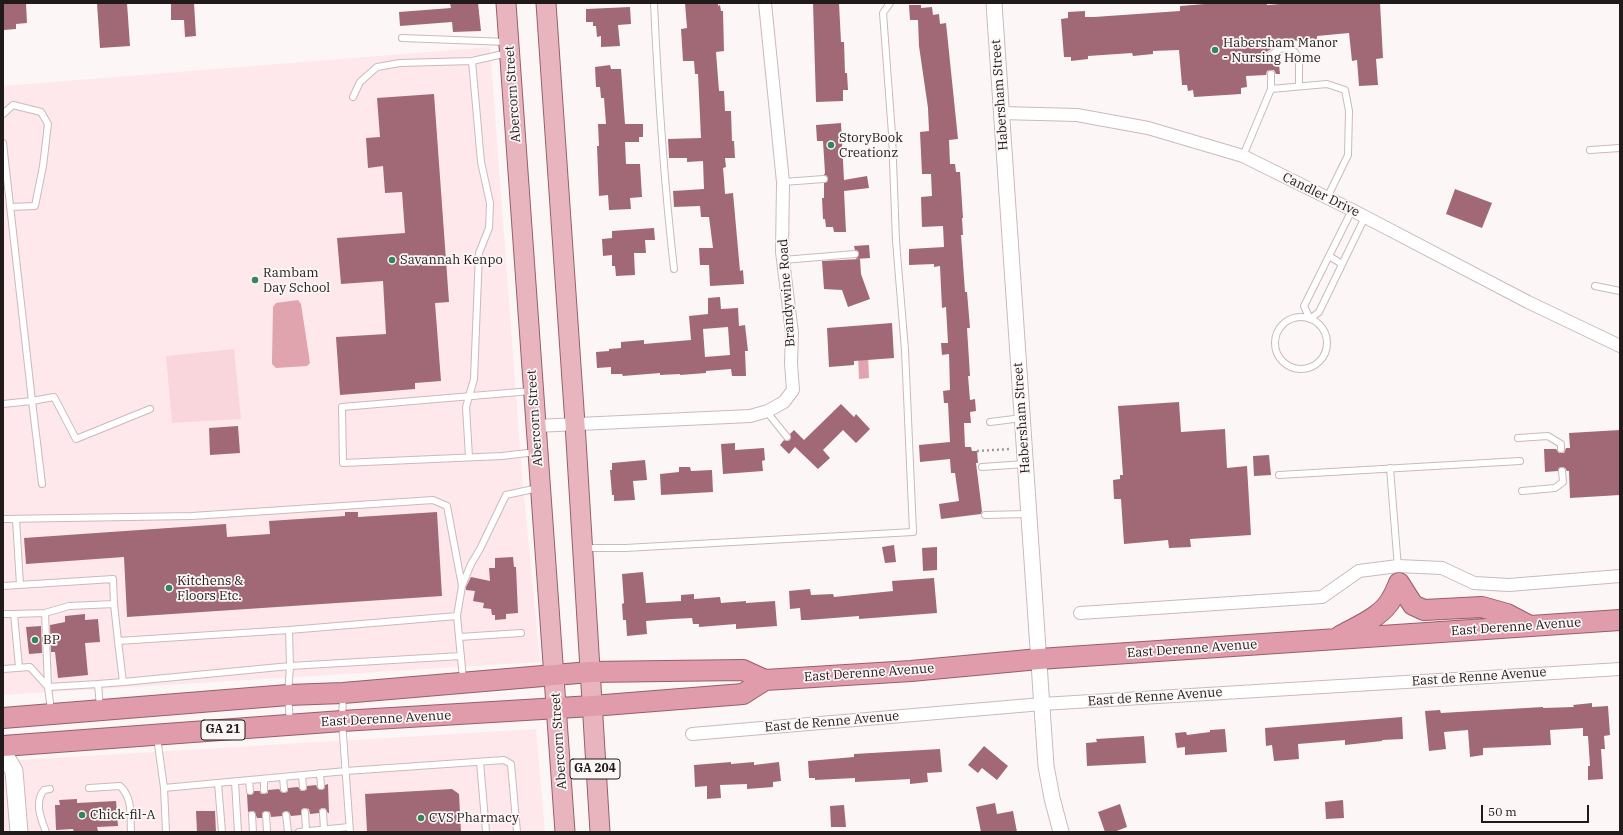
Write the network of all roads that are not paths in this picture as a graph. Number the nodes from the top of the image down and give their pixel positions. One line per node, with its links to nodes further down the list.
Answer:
1 (506, 3): 8 (main road, Abercorn Street)
2 (546, 3): 44 (main road)
3 (654, 3): 31 (lane)
4 (765, 3): 22 (street, Brandywine Road)
5 (890, 3): 64 (lane)
6 (994, 3): 15 (street, Habersham Street)
7 (402, 38): 8 (lane)
8 (509, 48): 10 (lane); 36 (main road, Abercorn Street)
9 (1269, 56): 12 (lane)
10 (472, 61): 14 (lane); 37 (lane)
11 (1271, 74): 13 (lane)
12 (1300, 86): 13 (lane); 23 (lane)
13 (1271, 89): 20 (lane)
14 (353, 97)
15 (1000, 113): 20 (street, Candler Drive); 42 (street, Habersham Street)
16 (3, 114): 24 (lane)
17 (3, 143): 24 (lane)
18 (1620, 148): 19 (lane)
19 (1590, 150)
20 (1243, 156): 23 (street, Candler Drive)
21 (824, 179): 22 (lane)
22 (783, 182): 29 (street, Brandywine Road)
23 (1327, 198): 25 (street, Candler Drive)
24 (10, 207): 38 (lane)
25 (1352, 210): 26 (street, Candler Drive); 28 (lane)
26 (1365, 217): 30 (lane); 35 (street, Candler Drive)
27 (855, 254): 29 (lane)
28 (1329, 256): 30 (lane); 34 (lane)
29 (783, 260): 41 (street, Brandywine Road)
30 (1342, 264): 34 (lane)
31 (674, 269)
32 (1595, 286): 33 (lane)
33 (1620, 291)
34 (1310, 319): 34 (lane)
35 (1620, 346)
36 (534, 391): 37 (lane); 45 (main road, Abercorn Street)
37 (469, 396): 50 (lane); 50 (lane)
38 (32, 400): 39 (lane); 40 (lane); 57 (lane)
39 (3, 404)
40 (150, 409)
41 (768, 410): 44 (street, Brandywine Road); 46 (lane)
42 (1022, 418): 43 (lane); 52 (street, Habersham Street)
43 (990, 422)
44 (575, 424): 45 (street, Brandywine Road); 64 (main road)
45 (536, 426): 49 (main road, Abercorn Street)
46 (787, 437)
47 (1518, 438): 48 (lane)
48 (1561, 449)
49 (538, 452): 50 (lane); 58 (main road, Abercorn Street)
50 (469, 457)
51 (1520, 461): 54 (lane)
52 (1025, 464): 53 (lane); 60 (street, Habersham Street)
53 (982, 467)
54 (1390, 468): 56 (lane); 65 (lane)
55 (1562, 471): 59 (lane)
56 (1279, 475)
57 (42, 484)
58 (540, 487): 69 (lane); 90 (main road, Abercorn Street)
59 (1522, 491)
60 (1028, 514): 61 (lane); 84 (street, Habersham Street)
61 (985, 516)
62 (16, 518): 63 (lane); 67 (lane); 69 (lane)
63 (3, 519)
64 (582, 548): 89 (main road)
65 (1398, 575): 66 (street); 74 (street); 77 (highway); 81 (highway)
66 (1620, 576)
67 (20, 585): 68 (lane); 70 (lane)
68 (3, 586)
69 (462, 586): 75 (lane)
70 (114, 604): 71 (lane); 82 (lane)
71 (45, 613): 73 (lane); 95 (lane)
72 (3, 614): 73 (lane)
73 (14, 614): 86 (lane)
74 (1080, 614)
75 (457, 616): 78 (lane); 80 (lane)
76 (1620, 620): 77 (highway, East Derenne Avenue)
77 (1530, 626): 81 (highway, East Derenne Avenue)
78 (289, 630): 82 (lane); 85 (lane)
79 (521, 633): 80 (lane)
80 (459, 637): 83 (lane)
81 (1334, 639): 84 (highway, East Derenne Avenue)
82 (118, 641): 92 (lane)
83 (461, 656): 85 (lane); 93 (lane)
84 (1039, 659): 91 (highway, East Derenne Avenue); 98 (street, Habersham Street)
85 (290, 666): 92 (lane); 97 (lane)
86 (19, 667): 87 (lane); 95 (lane)
87 (3, 669)
88 (1620, 669): 98 (street, East de Renne Avenue)
89 (590, 672): 90 (highway, East Derenne Avenue / GA 21); 91 (highway, East Derenne Avenue); 99 (main road, GA 204)
90 (554, 675): 93 (highway, East Derenne Avenue / GA 21); 100 (main road, Abercorn Street / GA 204)
91 (765, 680): 99 (highway, East Derenne Avenue)
92 (123, 682): 94 (lane)
93 (464, 683): 96 (highway, East Derenne Avenue / GA 21)
94 (98, 684): 95 (lane); 101 (lane)
95 (48, 687): 102 (lane)
96 (343, 693): 97 (highway, East Derenne Avenue / GA 21); 104 (lane)
97 (288, 696): 101 (highway, East Derenne Avenue / GA 21); 105 (lane)
98 (1042, 704): 107 (street, East de Renne Avenue); 149 (street, Habersham Street)
99 (592, 706): 100 (highway, East Derenne Avenue / GA 21); 148 (main road, GA 204)
100 (557, 708): 104 (highway, East Derenne Avenue / GA 21); 147 (main road, Abercorn Street / GA 204)
101 (101, 710): 102 (highway, East Derenne Avenue / GA 21)
102 (51, 714): 103 (highway, East Derenne Avenue / GA 21)
103 (3, 718)
104 (342, 721): 105 (highway, East Derenne Avenue / GA 21); 111 (lane)
105 (290, 724): 106 (highway, East Derenne Avenue / GA 21)
106 (157, 734): 108 (highway, East Derenne Avenue / GA 21); 122 (lane)
107 (692, 734)
108 (3, 746)
109 (3, 752): 135 (main road)
110 (480, 762): 111 (lane); 145 (lane); 146 (lane)
111 (346, 771): 112 (lane); 133 (lane)
112 (320, 773): 113 (lane); 119 (lane)
113 (302, 775): 114 (lane); 120 (lane)
114 (283, 777): 115 (lane); 123 (lane)
115 (264, 779): 116 (lane); 125 (lane)
116 (249, 780): 117 (lane); 126 (lane)
117 (234, 782): 118 (lane); 140 (lane)
118 (218, 783): 122 (lane); 139 (lane)
119 (321, 786)
120 (303, 787)
121 (89, 788): 137 (lane)
122 (164, 788): 138 (lane)
123 (284, 789)
124 (50, 790): 136 (lane)
125 (264, 790)
126 (250, 791)
127 (305, 812): 134 (lane)
128 (323, 812): 132 (lane)
129 (252, 815): 141 (lane)
130 (266, 815): 142 (lane)
131 (286, 815): 143 (lane)
132 (324, 830): 133 (lane); 134 (lane)
133 (349, 830)
134 (306, 831): 144 (lane)
135 (19, 832)
136 (46, 832)
137 (132, 832)
138 (166, 832)
139 (222, 832)
140 (238, 832)
141 (253, 832)
142 (267, 832)
143 (288, 832)
144 (298, 832)
145 (486, 832)
146 (517, 832)
147 (565, 832)
148 (600, 832)
149 (1061, 832)

